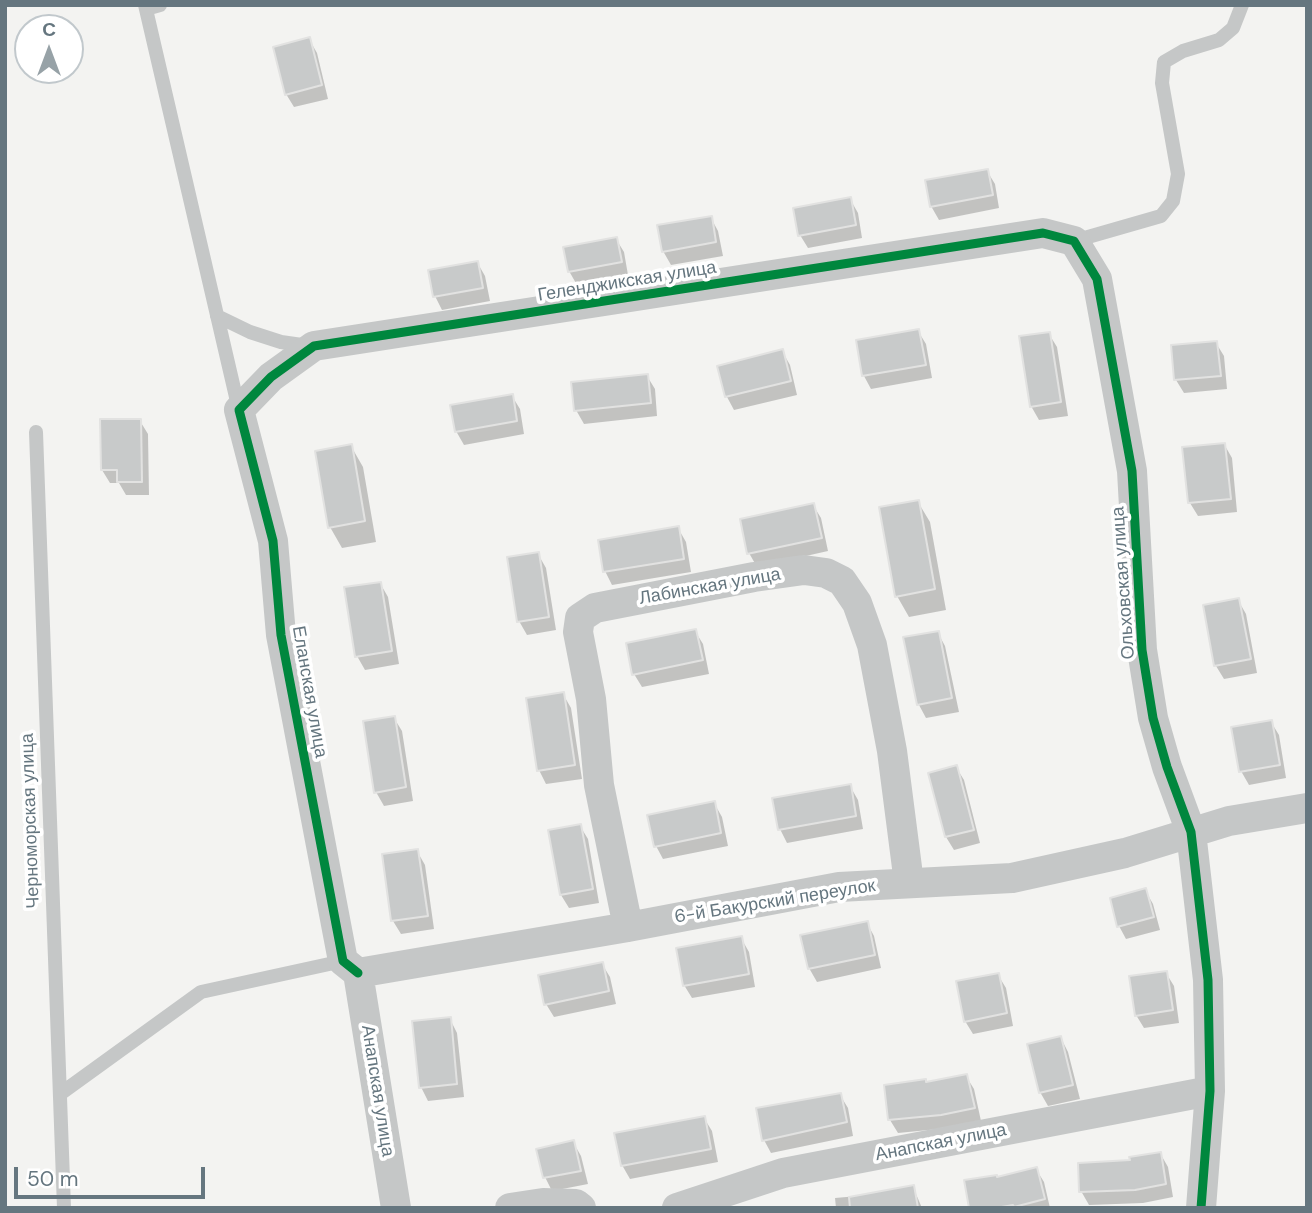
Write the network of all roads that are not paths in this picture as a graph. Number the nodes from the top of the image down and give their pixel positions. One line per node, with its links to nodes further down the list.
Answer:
1 (1242, 5): 3 (lane)
2 (150, 6): 4 (lane)
3 (1074, 242): 5 (street, Геленджикская улица); 9 (street, Ольховская улица)
4 (218, 316): 5 (lane); 6 (lane)
5 (314, 346): 6 (street, Геленджикская улица)
6 (239, 410): 12 (street, Еланская улица)
7 (36, 432): 14 (lane, Черноморская улица)
8 (1307, 808): 9 (street, 6-й Бакурский переулок)
9 (1191, 832): 10 (street, 6-й Бакурский переулок); 13 (street, Ольховская улица)
10 (909, 883): 11 (street, 6-й Бакурский переулок); 11 (street, Лабинская улица)
11 (628, 927): 12 (street, 6-й Бакурский переулок)
12 (350, 967): 14 (lane); 16 (street, Анапская улица)
13 (1210, 1091): 19 (street, Анапская улица); 20 (street, Ольховская улица)
14 (60, 1094): 15 (lane, Черноморская улица)
15 (64, 1208)
16 (396, 1208)
17 (510, 1208): 18 (street)
18 (581, 1208)
19 (677, 1208)
20 (1201, 1208)

